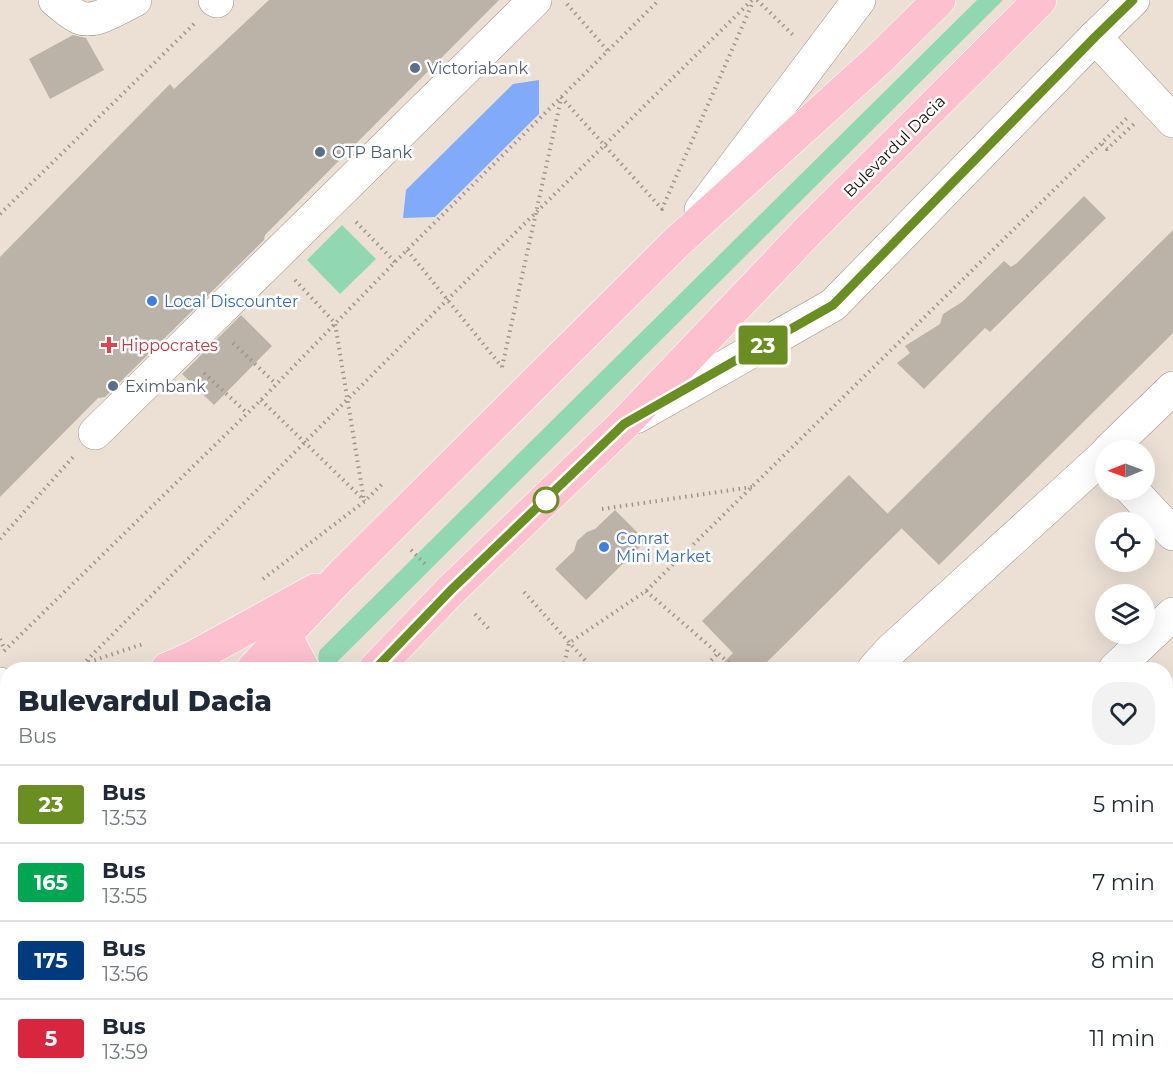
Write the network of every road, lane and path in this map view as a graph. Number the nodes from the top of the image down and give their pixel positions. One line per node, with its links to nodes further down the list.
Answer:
1 (55, 0): 2 (street)
2 (135, 0)
3 (535, 0): 19 (street)
4 (563, 0): 14 (path)
5 (659, 0): 14 (path)
6 (754, 0): 13 (path); 18 (path); 21 (path)
7 (859, 0): 25 (street)
8 (939, 0): 25 (main road)
9 (1040, 0): 40 (main road, Bulevardul Dacia)
10 (1133, 0): 12 (street, Bulevardul Dacia)
11 (216, 1): 23 (path)
12 (1095, 37): 16 (street); 40 (street, Bulevardul Dacia)
13 (801, 42)
14 (608, 51): 15 (path)
15 (561, 97): 18 (path); 22 (path); 26 (path)
16 (1153, 113): 17 (path); 17 (path)
17 (1102, 144): 46 (path)
18 (603, 146): 21 (path); 22 (path)
19 (333, 199): 27 (street); 28 (path)
20 (670, 201): 21 (path)
21 (662, 209): 24 (path)
22 (536, 212): 29 (path); 34 (path)
23 (0, 214)
24 (654, 218)
25 (676, 243): 52 (main road)
26 (407, 250): 28 (path); 29 (path)
27 (274, 258): 30 (street); 31 (path)
28 (395, 262): 31 (path)
29 (447, 300): 34 (path); 37 (path)
30 (210, 321): 32 (street); 35 (path)
31 (335, 323): 35 (path); 37 (path)
32 (180, 350): 39 (path); 41 (street)
33 (511, 360): 34 (path)
34 (502, 368)
35 (276, 384): 38 (path)
36 (1173, 388): 42 (street)
37 (347, 399): 43 (path); 48 (path)
38 (261, 400): 39 (path); 43 (path)
39 (247, 413): 61 (path)
40 (624, 424): 69 (main road, Bulevardul Dacia)
41 (95, 432): 51 (path)
42 (1122, 440)
43 (304, 443): 48 (path); 64 (path)
44 (1095, 466): 74 (street)
45 (390, 476): 48 (path)
46 (752, 487): 49 (path); 54 (path)
47 (1141, 500): 50 (street)
48 (364, 501): 53 (path)
49 (602, 509)
50 (1173, 534)
51 (0, 539)
52 (341, 576): 57 (main road); 66 (main road)
53 (256, 584)
54 (646, 591): 60 (path); 62 (path)
55 (524, 592): 60 (path)
56 (1173, 614): 75 (street)
57 (285, 635): 67 (main road); 68 (main road)
58 (0, 639): 61 (path)
59 (149, 642): 65 (path)
60 (569, 643): 70 (path); 71 (path)
61 (5, 650): 63 (path)
62 (718, 653): 72 (path); 73 (path)
63 (0, 655)
64 (85, 662)
65 (89, 662)
66 (183, 662)
67 (260, 662)
68 (299, 662)
69 (382, 662)
70 (565, 662)
71 (587, 662)
72 (710, 662)
73 (728, 662)
74 (880, 662)
75 (1122, 662)

